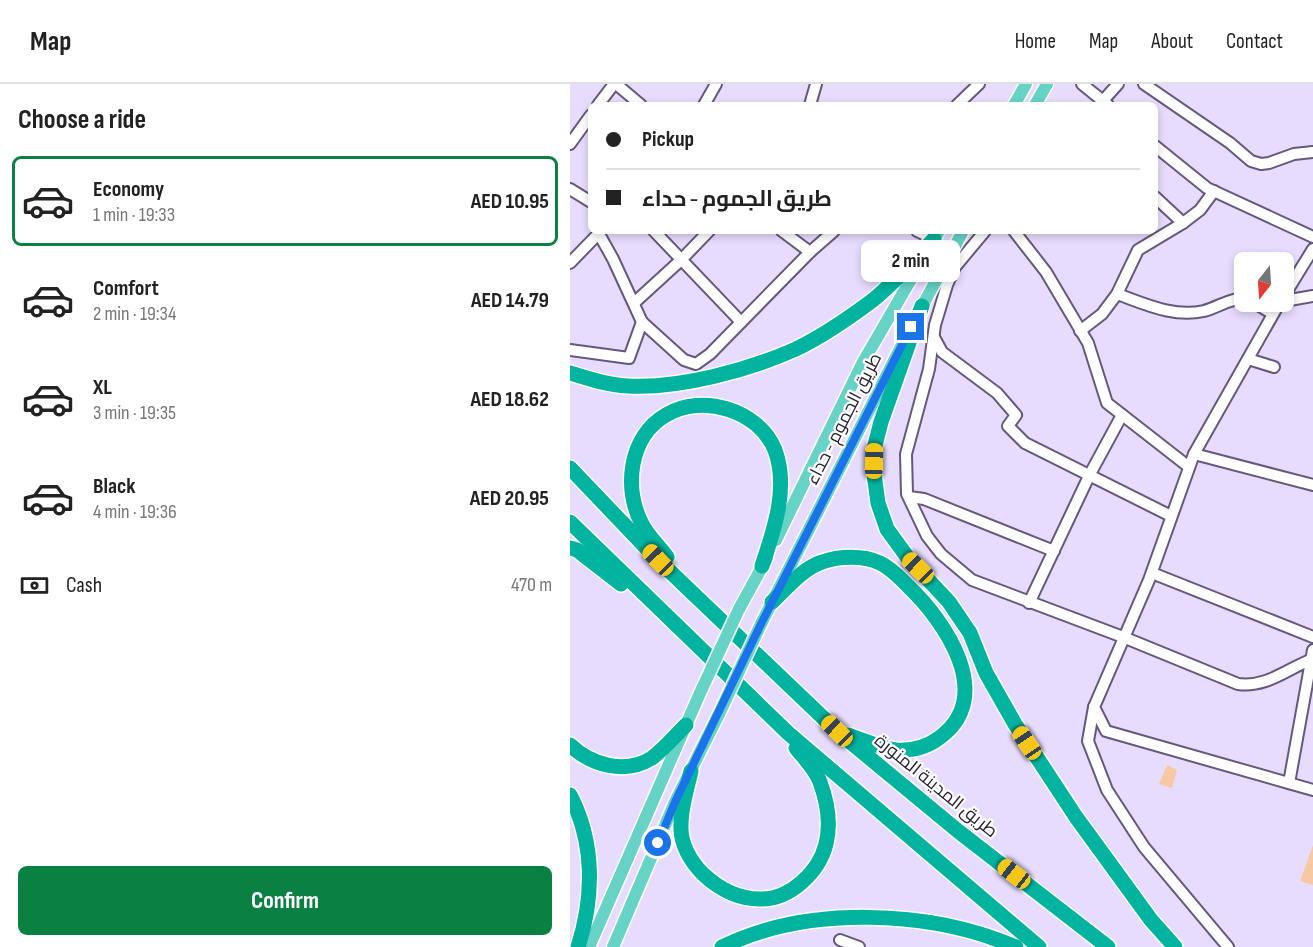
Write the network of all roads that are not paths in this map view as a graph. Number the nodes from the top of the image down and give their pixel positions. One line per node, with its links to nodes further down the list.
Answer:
1 (615, 84): 10 (street); 11 (street)
2 (717, 84): 12 (street)
3 (816, 84): 13 (street)
4 (979, 84): 14 (street)
5 (1026, 84): 15 (main road)
6 (1047, 84): 16 (main road)
7 (1082, 84): 17 (street)
8 (1118, 84): 18 (street)
9 (1144, 84): 22 (street)
10 (600, 102)
11 (637, 102)
12 (706, 102)
13 (811, 102)
14 (960, 102)
15 (1016, 102)
16 (1037, 102)
17 (1101, 102)
18 (1104, 102)
19 (588, 119): 20 (street)
20 (570, 144)
21 (1158, 148): 24 (street)
22 (1313, 152)
23 (570, 189): 25 (street)
24 (1214, 191): 27 (street); 39 (street)
25 (588, 200)
26 (1158, 200): 27 (street)
27 (1183, 223): 46 (street)
28 (599, 234): 44 (street)
29 (600, 234): 50 (street)
30 (657, 234): 42 (street)
31 (706, 234): 42 (street)
32 (786, 234): 41 (street)
33 (831, 234): 41 (street)
34 (961, 234): 43 (main road, طريق الجموم - حداء)
35 (970, 234): 43 (main road)
36 (982, 234): 57 (street)
37 (1016, 234): 56 (street)
38 (937, 235): 61 (highway); 73 (main road, طريق الجموم - حداء)
39 (1313, 237)
40 (1313, 249): 45 (street)
41 (810, 252): 55 (street)
42 (681, 260): 50 (street); 55 (street)
43 (946, 260): 51 (main road, طريق الجموم - حداء)
44 (570, 262)
45 (1294, 281): 47 (street)
46 (1117, 294): 49 (street); 56 (street)
47 (1312, 297): 48 (street)
48 (1294, 299)
49 (1234, 301)
50 (634, 303): 54 (street)
51 (922, 306): 75 (main road, طريق الجموم - حداء); 100 (highway)
52 (1270, 312): 53 (street)
53 (1273, 314): 59 (street)
54 (642, 322): 55 (street); 58 (street)
55 (741, 322)
56 (1080, 331): 62 (street)
57 (934, 337): 66 (street); 68 (street)
58 (570, 350)
59 (1248, 359): 60 (street); 63 (street)
60 (1274, 367)
61 (570, 373)
62 (1122, 415): 64 (street); 66 (street)
63 (1194, 454): 64 (street); 67 (street)
64 (1189, 467): 69 (street)
65 (570, 468): 77 (highway, طريق المدينة المنورة)
66 (1090, 474): 69 (street); 72 (street)
67 (1313, 485)
68 (909, 497): 72 (street); 76 (street)
69 (1171, 516): 74 (street)
70 (570, 522): 80 (highway)
71 (570, 548): 80 (highway)
72 (1054, 551): 76 (street)
73 (762, 566): 77 (highway); 84 (main road, طريق الجموم - حداء, bridge)
74 (1152, 573): 78 (street); 79 (street)
75 (772, 602): 85 (highway); 87 (main road, طريق الجموم - حداء, bridge)
76 (1029, 603): 78 (street)
77 (706, 606): 85 (highway, طريق المدينة المنورة)
78 (1123, 637): 81 (street); 82 (street)
79 (1313, 638)
80 (703, 650): 83 (highway)
81 (1312, 656): 88 (street)
82 (1094, 707): 88 (street); 101 (street)
83 (768, 713): 87 (highway); 98 (highway)
84 (686, 725): 86 (highway); 93 (main road, طريق الجموم - حداء)
85 (837, 731): 99 (highway, طريق المدينة المنورة)
86 (570, 745)
87 (691, 771): 94 (main road, طريق الجموم - حداء)
88 (1289, 783): 89 (street)
89 (1313, 790)
90 (570, 795): 92 (highway)
91 (840, 940): 96 (street)
92 (578, 947)
93 (589, 947)
94 (613, 947)
95 (722, 947): 97 (highway)
96 (859, 947)
97 (1016, 947)
98 (1039, 947)
99 (1108, 947)
100 (1175, 947)
101 (1228, 947)

